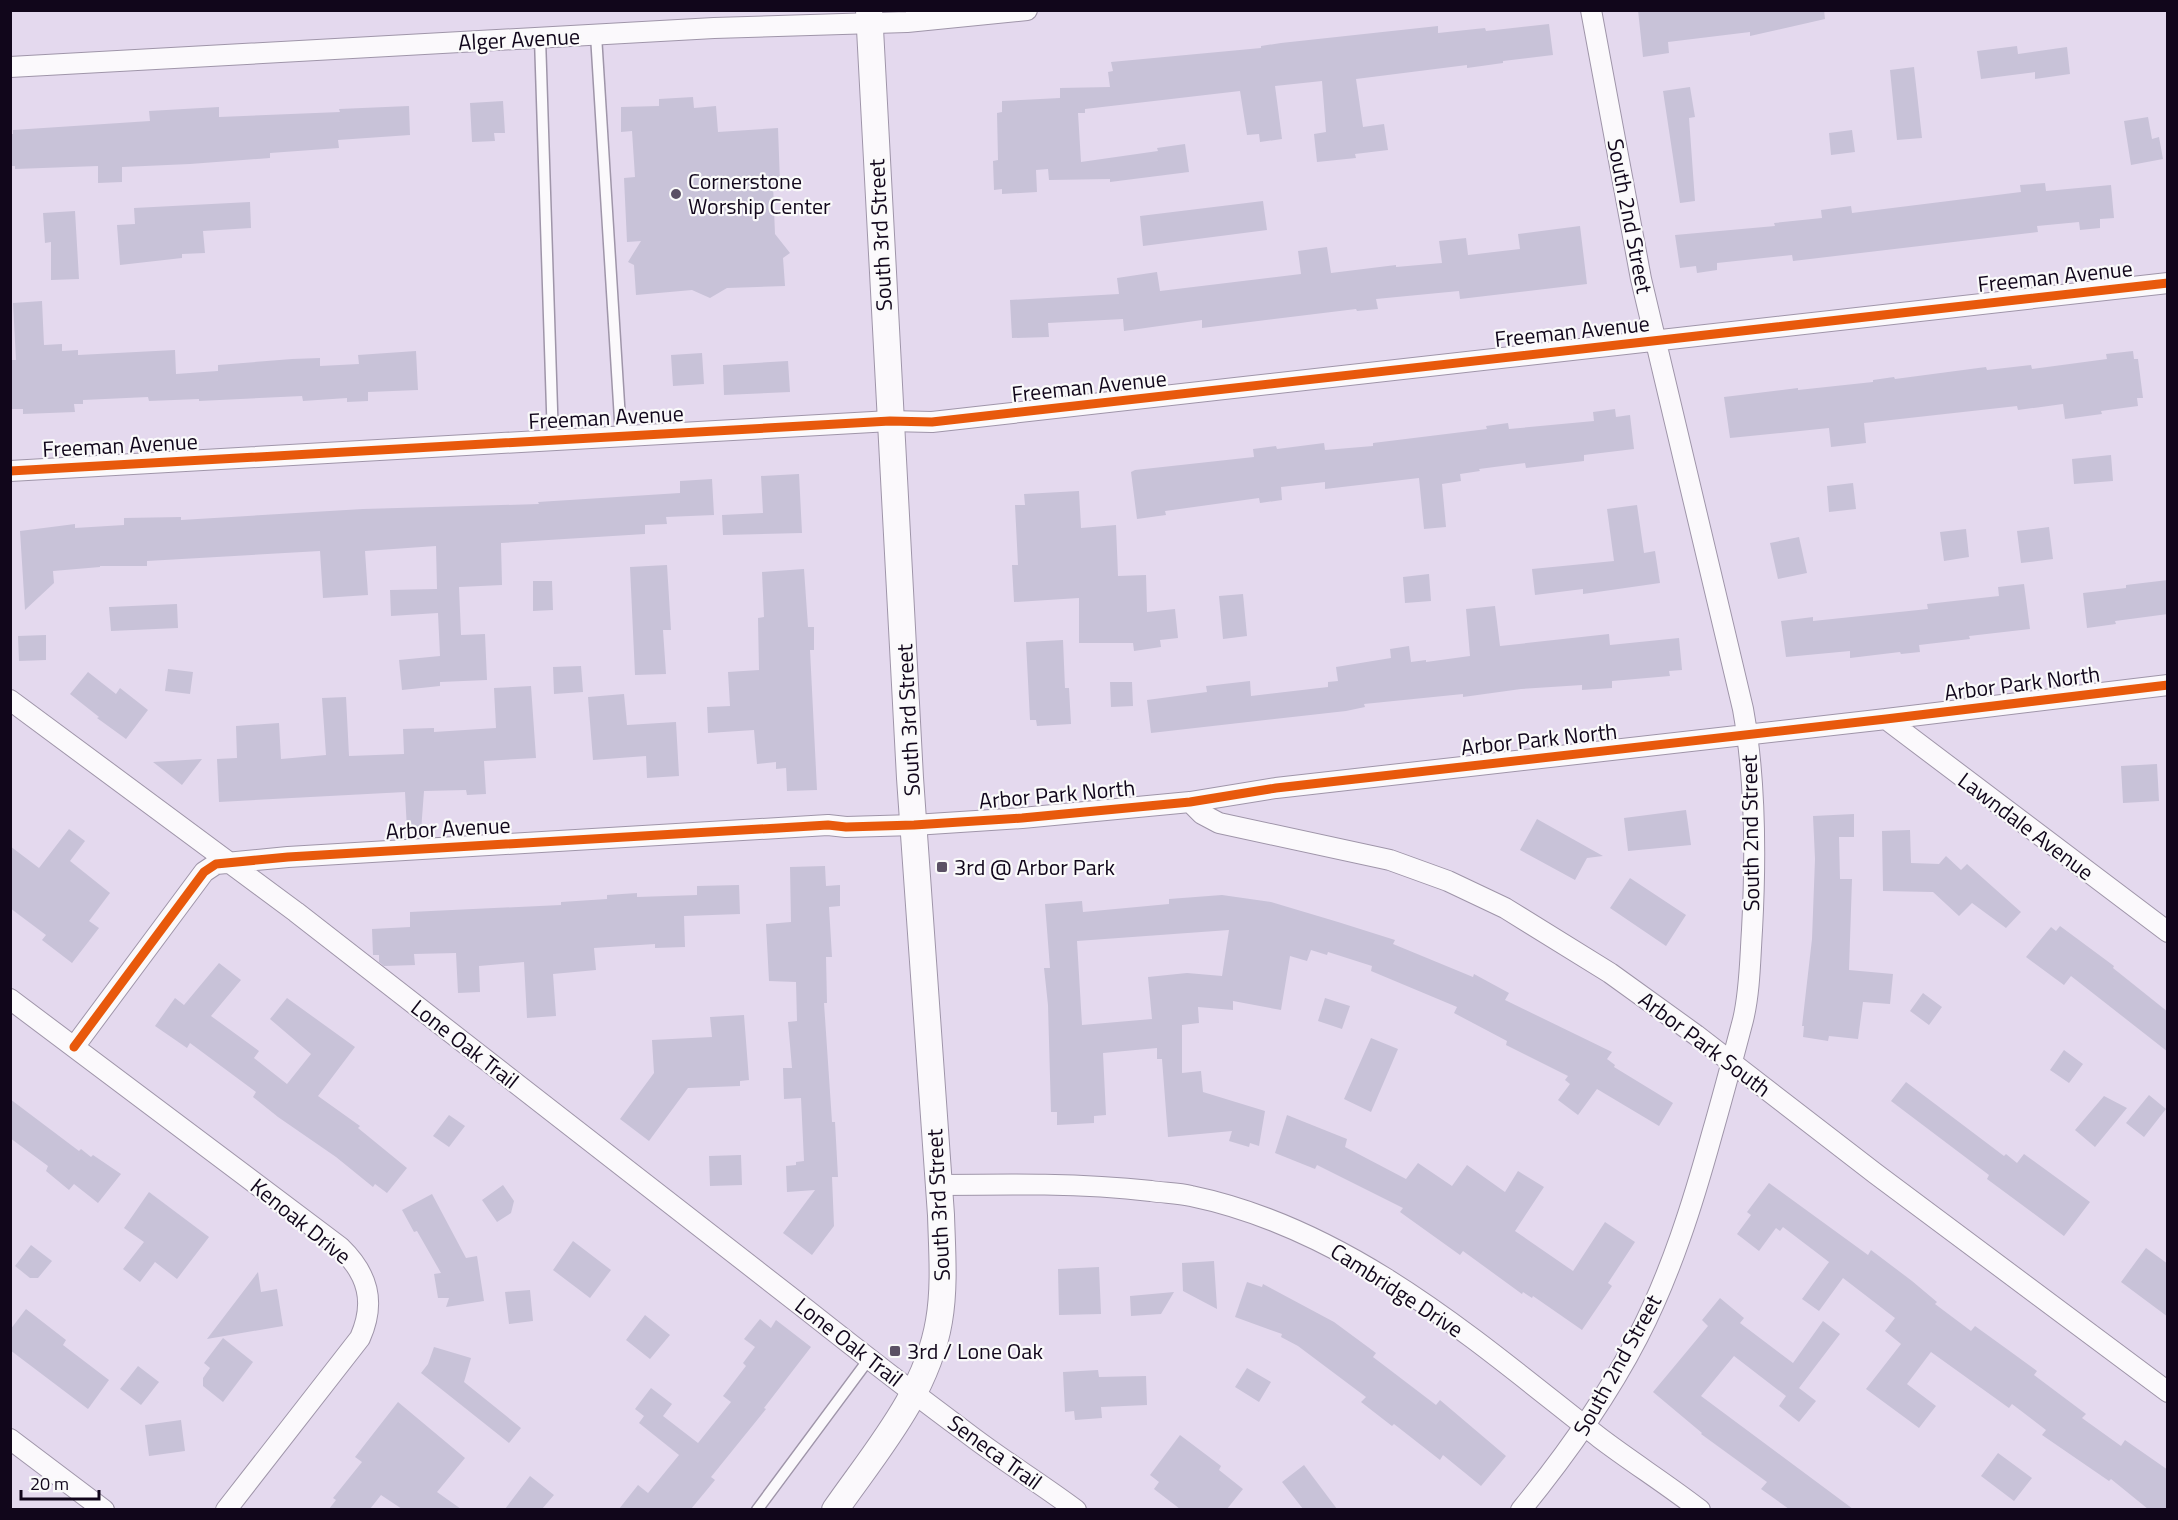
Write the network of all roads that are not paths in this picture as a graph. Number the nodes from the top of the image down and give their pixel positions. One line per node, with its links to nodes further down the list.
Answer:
1 (1027, 10): 3 (street, Alger Avenue)
2 (1591, 10): 9 (street, South 2nd Street)
3 (988, 13): 4 (street, Alger Avenue)
4 (869, 17): 5 (street, Alger Avenue); 10 (street, South 3rd Street)
5 (596, 35): 6 (street, Alger Avenue); 11 (lane)
6 (540, 38): 7 (street, Alger Avenue); 12 (lane)
7 (10, 67)
8 (2168, 283): 9 (street, Freeman Avenue)
9 (1656, 341): 10 (street, Freeman Avenue); 17 (street, South 2nd Street)
10 (890, 421): 11 (street, Freeman Avenue); 19 (street, South 3rd Street)
11 (621, 435): 12 (street, Freeman Avenue)
12 (553, 440): 13 (street, Freeman Avenue)
13 (10, 471)
14 (2168, 685): 16 (street, Arbor Park North)
15 (10, 700): 20 (street, Lone Oak Trail)
16 (1886, 719): 17 (street, Arbor Park North); 21 (street, Lawndale Avenue)
17 (1748, 735): 18 (street, Arbor Park North); 24 (street, South 2nd Street)
18 (1190, 802): 19 (street, Arbor Park North); 24 (street, Arbor Park South)
19 (914, 825): 20 (street, Arbor Avenue); 25 (street, South 3rd Street)
20 (228, 863): 23 (street, Arbor Avenue); 26 (street, Lone Oak Trail)
21 (2168, 932)
22 (10, 999): 23 (street, Kenoak Drive)
23 (74, 1047): 32 (street, Kenoak Drive)
24 (1732, 1064): 27 (street, Arbor Park South); 29 (street, South 2nd Street)
25 (938, 1185): 28 (street, South 3rd Street); 29 (street, Cambridge Drive)
26 (869, 1359): 28 (street, Lone Oak Trail); 33 (lane)
27 (2168, 1392)
28 (915, 1393): 34 (street, South 3rd Street); 35 (street, Seneca Trail)
29 (1585, 1426): 36 (street, South 2nd Street); 37 (street, Cambridge Drive)
30 (10, 1439): 31 (street)
31 (104, 1509)
32 (226, 1509)
33 (757, 1509)
34 (835, 1509)
35 (1076, 1509)
36 (1521, 1509)
37 (1700, 1509)

